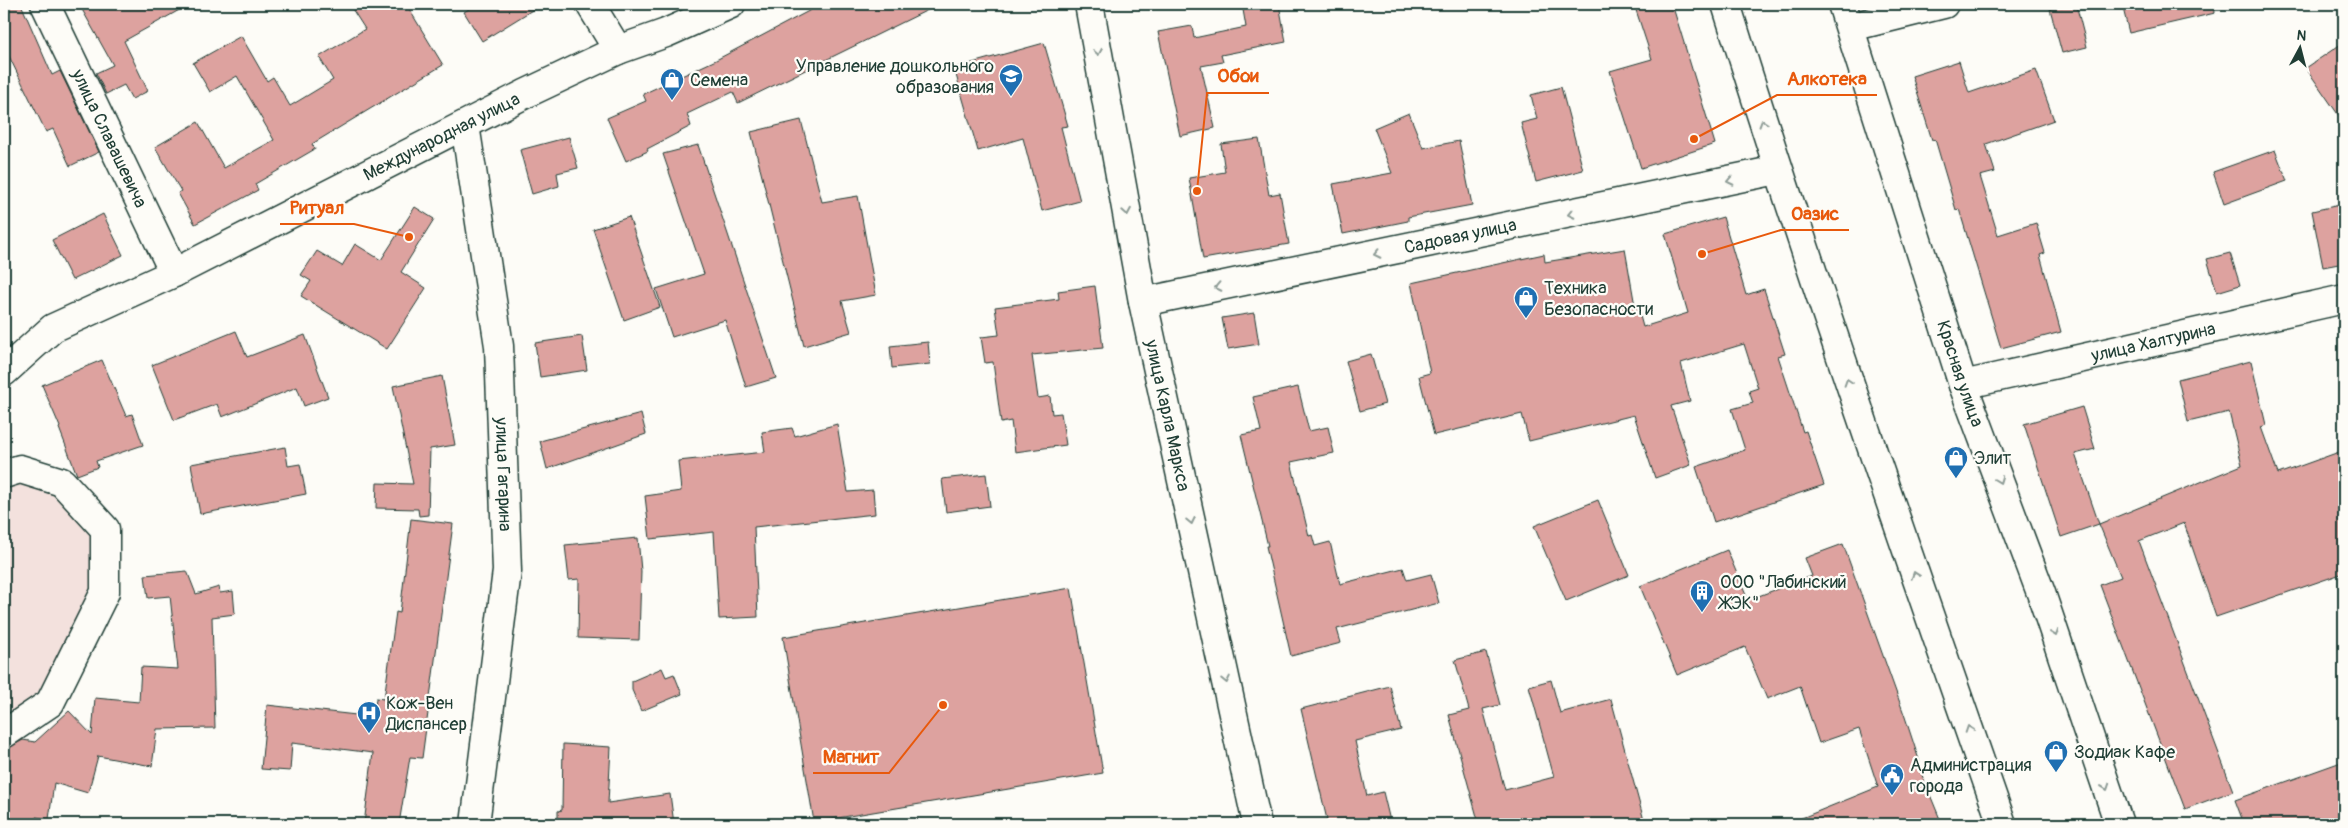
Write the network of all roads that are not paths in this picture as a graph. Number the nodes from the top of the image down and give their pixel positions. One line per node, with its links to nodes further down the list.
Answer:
1 (45, 4): 11 (street, улица Славашевича)
2 (590, 4): 8 (street)
3 (731, 4): 8 (street, Международная улица)
4 (1090, 4): 13 (street, улица Карла Маркса, one-way to 13)
5 (1726, 4): 10 (street, one-way to 5)
6 (1944, 4): 7 (street)
7 (1847, 15): 15 (street, Красная улица)
8 (618, 50): 9 (street, Международная улица)
9 (464, 126): 11 (street, Международная улица); 18 (street, улица Гагарина)
10 (1777, 170): 13 (street, Садовая улица, one-way to 13); 20 (street, one-way to 10)
11 (174, 273): 14 (street, Международная улица)
12 (2344, 299): 15 (street, улица Халтурина)
13 (1143, 302): 19 (street, улица Карла Маркса, one-way to 19)
14 (4, 372)
15 (1963, 385): 21 (street, Красная улица, one-way to 21)
16 (4, 474): 17 (street)
17 (4, 734)
18 (475, 824)
19 (1257, 824)
20 (2002, 824)
21 (2119, 824)

